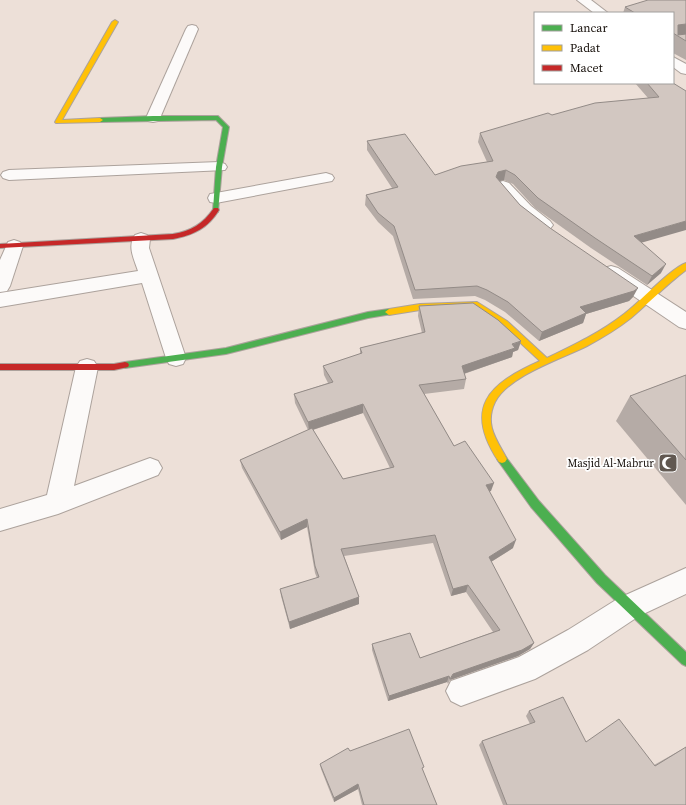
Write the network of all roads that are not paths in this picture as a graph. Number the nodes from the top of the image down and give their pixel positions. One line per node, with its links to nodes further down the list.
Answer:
1 (583, 0): 2 (street)
2 (601, 12)
3 (115, 22): 7 (street)
4 (192, 29): 7 (street)
5 (674, 62): 6 (street)
6 (686, 70)
7 (153, 118): 8 (street)
8 (219, 167): 9 (street); 12 (street)
9 (9, 175)
10 (326, 178): 12 (street)
11 (503, 186): 13 (street)
12 (216, 198): 14 (street)
13 (560, 237)
14 (140, 239): 15 (street); 18 (street)
15 (7, 246): 19 (street)
16 (598, 263): 20 (street)
17 (686, 266): 20 (street)
18 (149, 275): 21 (street); 23 (street)
19 (0, 286)
20 (648, 297): 22 (street); 24 (street)
21 (0, 300)
22 (686, 322)
23 (176, 358): 24 (street); 26 (street)
24 (546, 362): 31 (street)
25 (0, 367): 26 (street)
26 (87, 367): 28 (street)
27 (150, 468): 28 (street)
28 (58, 503): 29 (street)
29 (0, 520)
30 (686, 581): 31 (street)
31 (629, 607): 32 (street); 33 (street)
32 (686, 660)
33 (461, 691)

